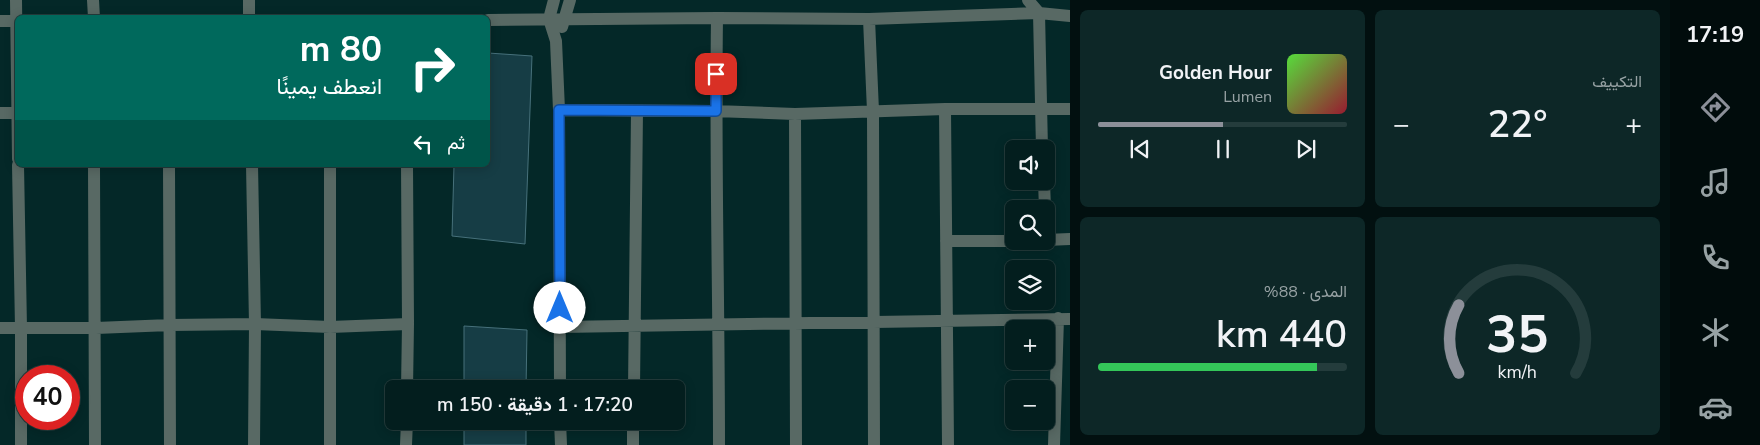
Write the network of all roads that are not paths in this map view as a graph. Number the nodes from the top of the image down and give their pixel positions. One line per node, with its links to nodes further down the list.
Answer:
1 (16, 0): 7 (street)
2 (92, 0): 8 (street)
3 (249, 0): 9 (street)
4 (554, 0): 12 (street)
5 (570, 0): 16 (street)
6 (1034, 4): 10 (street); 13 (street); 20 (street)
7 (17, 15)
8 (94, 15)
9 (249, 15)
10 (1070, 16)
11 (717, 18): 13 (street); 16 (street); 24 (street)
12 (549, 19): 15 (street); 16 (street); 18 (street)
13 (869, 19): 25 (street)
14 (0, 20): 17 (street)
15 (490, 20)
16 (565, 20): 18 (street)
17 (15, 22)
18 (556, 40): 22 (street)
19 (945, 109): 20 (street); 25 (street); 38 (street)
20 (1041, 109): 21 (street); 29 (street)
21 (1070, 109)
22 (559, 110): 23 (street); 49 (street)
23 (637, 111): 24 (street); 50 (street)
24 (716, 111): 28 (street); 46 (street)
25 (873, 111): 28 (street); 47 (street)
26 (0, 113): 27 (street)
27 (15, 113)
28 (795, 114): 42 (street)
29 (1042, 140)
30 (18, 167): 52 (street)
31 (94, 167): 53 (street)
32 (169, 167): 43 (street)
33 (252, 167): 44 (street)
34 (330, 167): 48 (street)
35 (406, 167): 45 (street)
36 (1070, 239): 37 (street)
37 (1055, 240)
38 (946, 241): 39 (street); 41 (street)
39 (1005, 241)
40 (1064, 319): 41 (street); 72 (street)
41 (947, 322): 47 (street); 71 (street)
42 (796, 323): 46 (street); 47 (street); 69 (street)
43 (170, 324): 44 (street); 53 (street); 62 (street)
44 (255, 324): 48 (street); 63 (street)
45 (408, 324): 48 (street); 54 (street)
46 (719, 324): 50 (street); 68 (street)
47 (874, 324): 70 (street)
48 (330, 327): 64 (street)
49 (560, 327): 50 (street); 55 (street)
50 (634, 327): 56 (street)
51 (0, 328): 52 (street)
52 (21, 328): 53 (street); 60 (street)
53 (96, 328): 61 (street)
54 (407, 380)
55 (560, 380)
56 (634, 380)
57 (406, 430): 65 (street)
58 (560, 430): 66 (street)
59 (633, 430): 67 (street)
60 (21, 445)
61 (95, 445)
62 (170, 445)
63 (254, 445)
64 (330, 445)
65 (406, 445)
66 (561, 445)
67 (633, 445)
68 (719, 445)
69 (796, 445)
70 (874, 445)
71 (948, 445)
72 (1054, 445)

